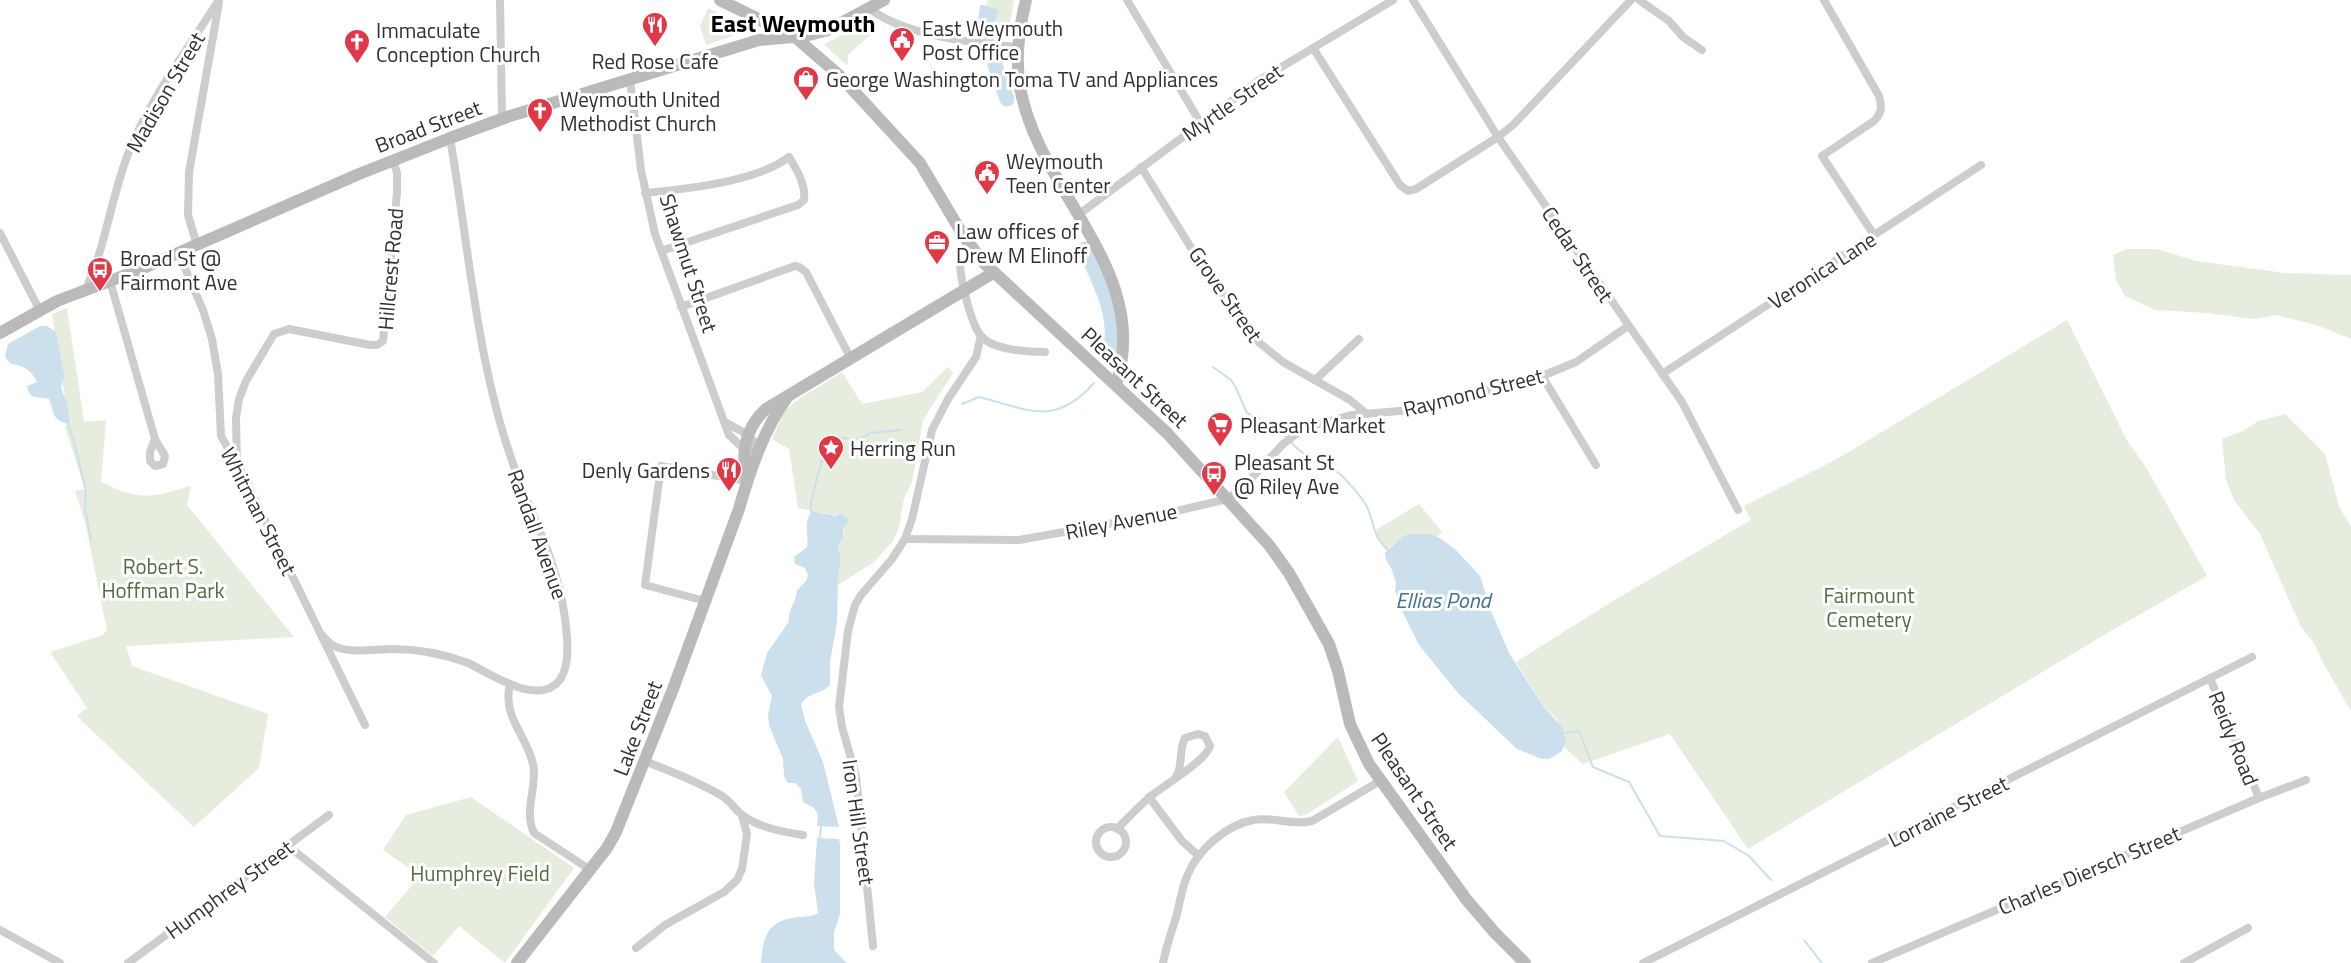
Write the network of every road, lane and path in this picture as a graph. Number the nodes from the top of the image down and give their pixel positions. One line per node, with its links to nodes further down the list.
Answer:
1 (219, 0): 29 (street); 35 (street, Madison Street)
2 (500, 0): 18 (street)
3 (720, 0): 13 (main road, Pleasant Street)
4 (884, 0): 12 (main road, Broad Street)
5 (1026, 0): 14 (main road)
6 (1126, 0): 19 (street)
7 (1393, 0): 15 (street, Myrtle Street)
8 (1413, 0): 20 (street, Cedar Street)
9 (1631, 0): 20 (street)
10 (1639, 0): 16 (street)
11 (1824, 0): 28 (street)
12 (870, 9): 13 (main road, Broad Street); 14 (street)
13 (795, 36): 17 (main road, Broad Street); 33 (main road, Pleasant Street)
14 (1018, 47): 26 (main road)
15 (1313, 48): 19 (street, Myrtle Street); 20 (street)
16 (1702, 50)
17 (630, 79): 18 (main road, Broad Street); 25 (street, Shawmut Street)
18 (502, 119): 21 (main road, Broad Street)
19 (1200, 122): 24 (street, Myrtle Street)
20 (1498, 137): 39 (street, Cedar Street)
21 (450, 138): 22 (main road, Broad Street); 65 (street, Randall Avenue)
22 (393, 160): 29 (main road, Broad Street); 55 (street, Hillcrest Road)
23 (1981, 165): 28 (street, Veronica Lane)
24 (1141, 167): 26 (street, Myrtle Street); 47 (street, Grove Street)
25 (645, 193): 30 (street, Shawmut Street); 30 (street)
26 (1078, 215): 48 (main road)
27 (0, 233): 38 (street)
28 (1874, 236): 45 (street, Veronica Lane)
29 (197, 245): 31 (main road, Broad Street)
30 (661, 251): 37 (street, Shawmut Street)
31 (178, 252): 34 (main road, Broad Street); 55 (street, Whitman Street)
32 (960, 265): 36 (street)
33 (993, 273): 36 (main road); 48 (main road, Pleasant Street)
34 (110, 281): 35 (main road, Broad Street); 52 (street)
35 (86, 289): 38 (main road, Broad Street)
36 (964, 292): 41 (street); 44 (main road)
37 (681, 307): 44 (street); 51 (street, Shawmut Street)
38 (39, 309): 40 (main road, Broad Street)
39 (1628, 326): 45 (street, Cedar Street); 46 (street, Raymond Street)
40 (0, 333)
41 (981, 336): 43 (street); 60 (street, Iron Hill Street)
42 (1359, 339): 47 (street)
43 (1046, 352)
44 (851, 359): 49 (main road)
45 (1662, 374): 59 (street, Cedar Street)
46 (1542, 376): 50 (street, Raymond Street); 56 (street)
47 (1315, 380): 50 (street, Grove Street)
48 (1116, 384): 58 (main road, Pleasant Street)
49 (788, 396): 53 (main road); 54 (main road)
50 (1367, 414): 58 (street, Raymond Street)
51 (722, 420): 53 (street, Shawmut Street); 53 (street, Shawmut Street)
52 (156, 439)
53 (746, 441): 54 (street, Shawmut Street); 54 (street, Shawmut Street); 57 (main road, Lake Street)
54 (761, 449): 57 (main road, Lake Street)
55 (237, 464): 62 (street, Whitman Street)
56 (1596, 465)
57 (747, 481): 61 (main road, Lake Street); 61 (street)
58 (1228, 499): 60 (street, Riley Avenue); 70 (main road, Pleasant Street)
59 (1738, 510)
60 (905, 539): 82 (street, Iron Hill Street)
61 (705, 602): 67 (main road, Lake Street)
62 (321, 634): 65 (street, Randall Avenue); 66 (street, Whitman Street)
63 (2252, 657): 64 (street, Lorraine Street)
64 (2210, 678): 72 (street, Reidy Road); 90 (street, Lorraine Street)
65 (510, 684): 79 (street)
66 (365, 725)
67 (645, 761): 74 (street); 79 (main road, Lake Street)
68 (1176, 777): 68 (street); 71 (street)
69 (2306, 780): 72 (street, Charles Diersch Street)
70 (1380, 781): 78 (street); 89 (main road, Pleasant Street)
71 (1149, 797): 75 (street); 78 (street)
72 (2259, 798): 91 (street, Charles Diersch Street)
73 (329, 815): 77 (street, Humphrey Street)
74 (742, 816): 76 (street); 83 (street)
75 (1117, 828)
76 (803, 835)
77 (285, 848): 85 (street, Humphrey Street); 86 (street)
78 (1199, 856): 88 (street)
79 (589, 869): 87 (main road, Lake Street)
80 (2248, 928): 92 (street)
81 (0, 930): 84 (street)
82 (873, 946)
83 (636, 948)
84 (60, 963)
85 (128, 963)
86 (434, 963)
87 (517, 963)
88 (1163, 963)
89 (1526, 963)
90 (1643, 963)
91 (1872, 963)
92 (2184, 963)

